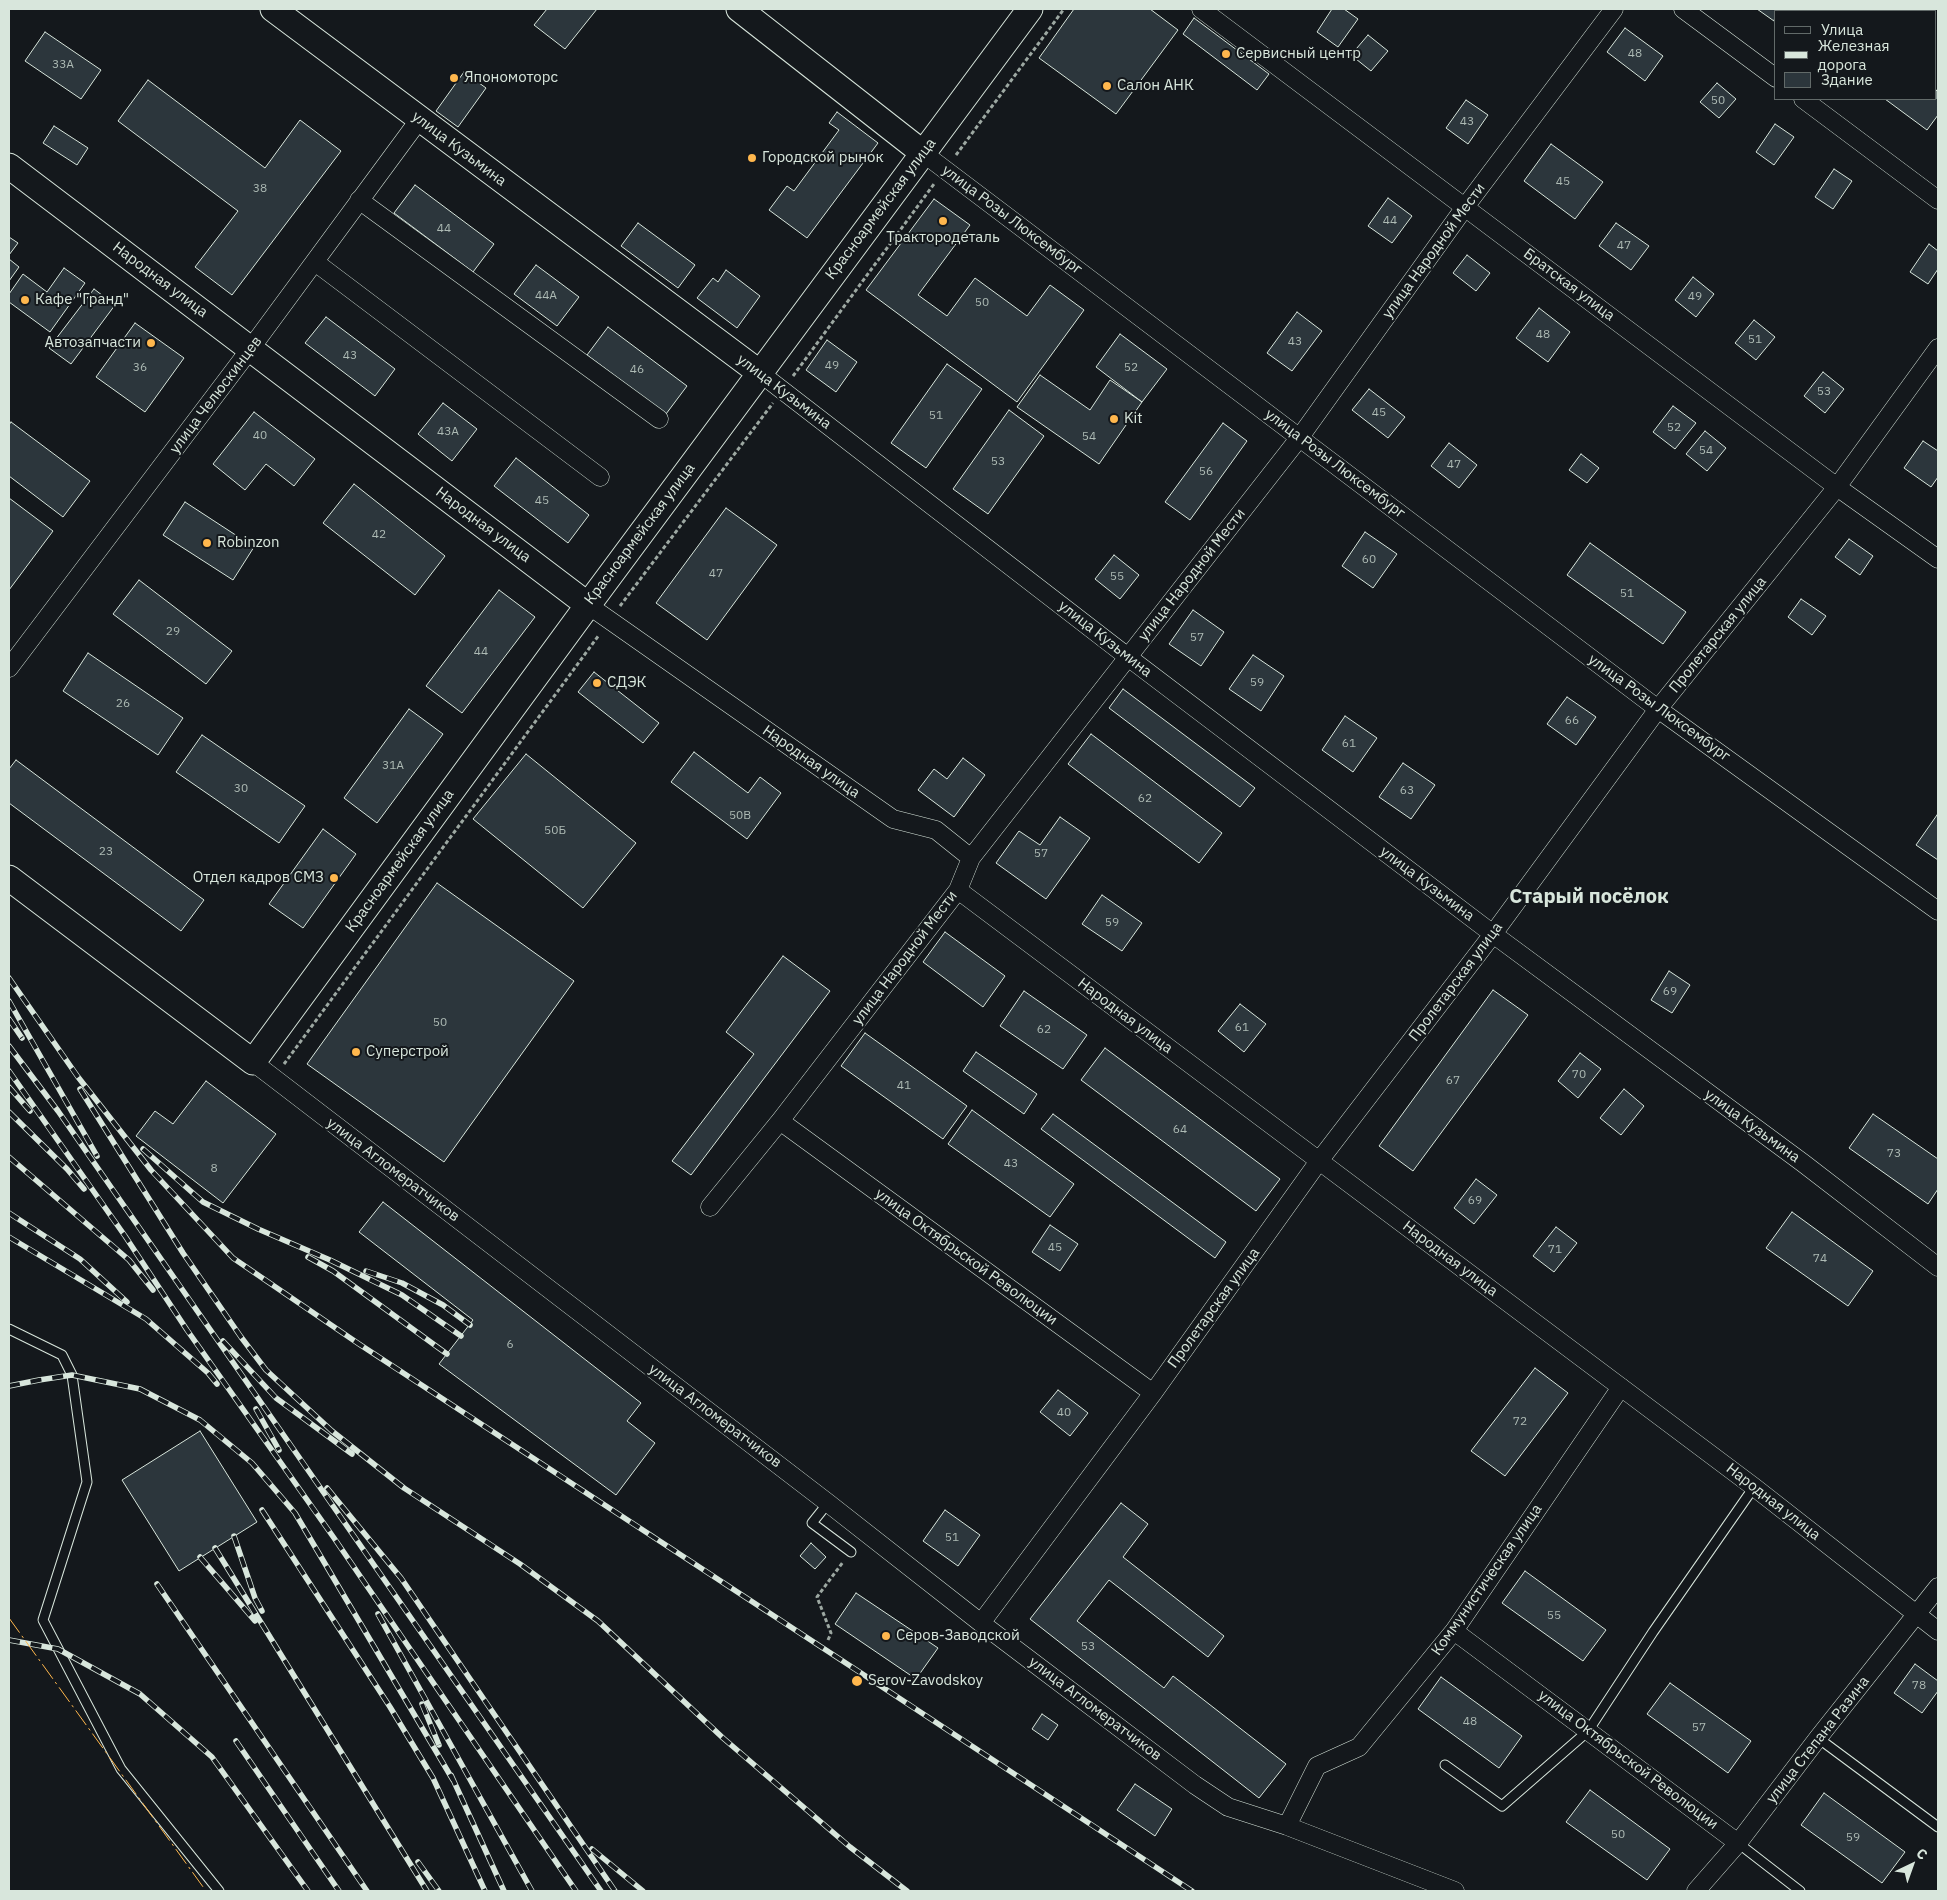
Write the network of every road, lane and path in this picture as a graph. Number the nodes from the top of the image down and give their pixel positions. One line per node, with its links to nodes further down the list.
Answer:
1 (273, 9): 10 (street, улица Кузьмина)
2 (740, 9): 11 (street, улица Розы Люксембург)
3 (1030, 9): 11 (street, Красноармейская улица)
4 (1064, 9): 13 (path)
5 (1201, 9): 16 (street, Братская улица)
6 (1614, 9): 16 (street, улица Народной Мести)
7 (1683, 9): 8 (street)
8 (1774, 77)
9 (1804, 100): 15 (street)
10 (419, 120): 14 (street, улица Челюскинцев); 20 (street, улица Кузьмина)
11 (923, 153): 13 (street, улица Розы Люксембург); 20 (street, Красноармейская улица)
12 (9, 166): 18 (street, Народная улица)
13 (945, 170): 21 (path); 23 (street, улица Розы Люксембург)
14 (359, 200): 17 (street, улица Челюскинцев); 22 (street)
15 (1938, 200)
16 (1465, 207): 23 (street, улица Народной Мести); 25 (street, Братская улица)
17 (315, 262): 18 (street, улица Челюскинцев); 24 (street)
18 (251, 348): 27 (street, Народная улица); 30 (street, улица Челюскинцев)
19 (1938, 348): 25 (street, Пролетарская улица)
20 (760, 373): 21 (street, улица Кузьмина); 27 (street, Красноармейская улица)
21 (782, 390): 28 (path); 29 (street, улица Кузьмина)
22 (659, 419)
23 (1300, 437): 29 (street, улица Народной Мести); 31 (street, улица Розы Люксембург)
24 (600, 477)
25 (1837, 487): 26 (street, Братская улица); 31 (street, Пролетарская улица)
26 (1938, 559)
27 (588, 605): 28 (street, Народная улица); 37 (street, Красноармейская улица)
28 (610, 620): 32 (street, Народная улица); 38 (path)
29 (1128, 657): 32 (street, улица Народной Мести); 36 (street, улица Кузьмина)
30 (9, 668)
31 (1658, 709): 35 (street, улица Розы Люксембург); 36 (street, Пролетарская улица)
32 (971, 858): 34 (street, улица Народной Мести)
33 (9, 878): 37 (street, улица Агломератчиков)
34 (958, 890): 39 (street, улица Народной Мести); 40 (street, Народная улица)
35 (1938, 911)
36 (1493, 934): 40 (street, Пролетарская улица); 42 (street, улица Кузьмина)
37 (253, 1062): 38 (street, улица Агломератчиков)
38 (274, 1078): 47 (street, улица Агломератчиков)
39 (780, 1121): 41 (street, улица Народной Мести); 45 (street, улица Октябрьской Революции)
40 (1320, 1161): 44 (street, Народная улица); 45 (street, Пролетарская улица)
41 (710, 1207)
42 (1938, 1267)
43 (9, 1329): 61 (lane)
44 (1621, 1387): 46 (street, Народная улица); 53 (street, Коммунистическая улица)
45 (1153, 1393): 51 (street, Пролетарская улица)
46 (1754, 1487): 50 (street, Народная улица); 55 (lane)
47 (828, 1503): 48 (lane); 51 (street, улица Агломератчиков)
48 (851, 1552): 54 (path)
49 (1938, 1586): 50 (street, улица Степана Разина)
50 (1917, 1615): 52 (street, Народная улица); 56 (street, улица Степана Разина)
51 (981, 1623): 58 (street, улица Агломератчиков)
52 (1938, 1631)
53 (1454, 1632): 55 (street, улица Октябрьской Революции); 58 (street, Коммунистическая улица)
54 (828, 1640)
55 (1588, 1731): 57 (lane); 60 (street, улица Октябрьской Революции)
56 (1818, 1738): 59 (lane); 60 (street, улица Степана Разина)
57 (1445, 1765)
58 (1287, 1826): 62 (street, улица Агломератчиков)
59 (1938, 1827)
60 (1738, 1843): 63 (street, улица Степана Разина); 64 (lane, улица Октябрьской Революции)
61 (218, 1891)
62 (1455, 1891)
63 (1696, 1891)
64 (1800, 1891)

